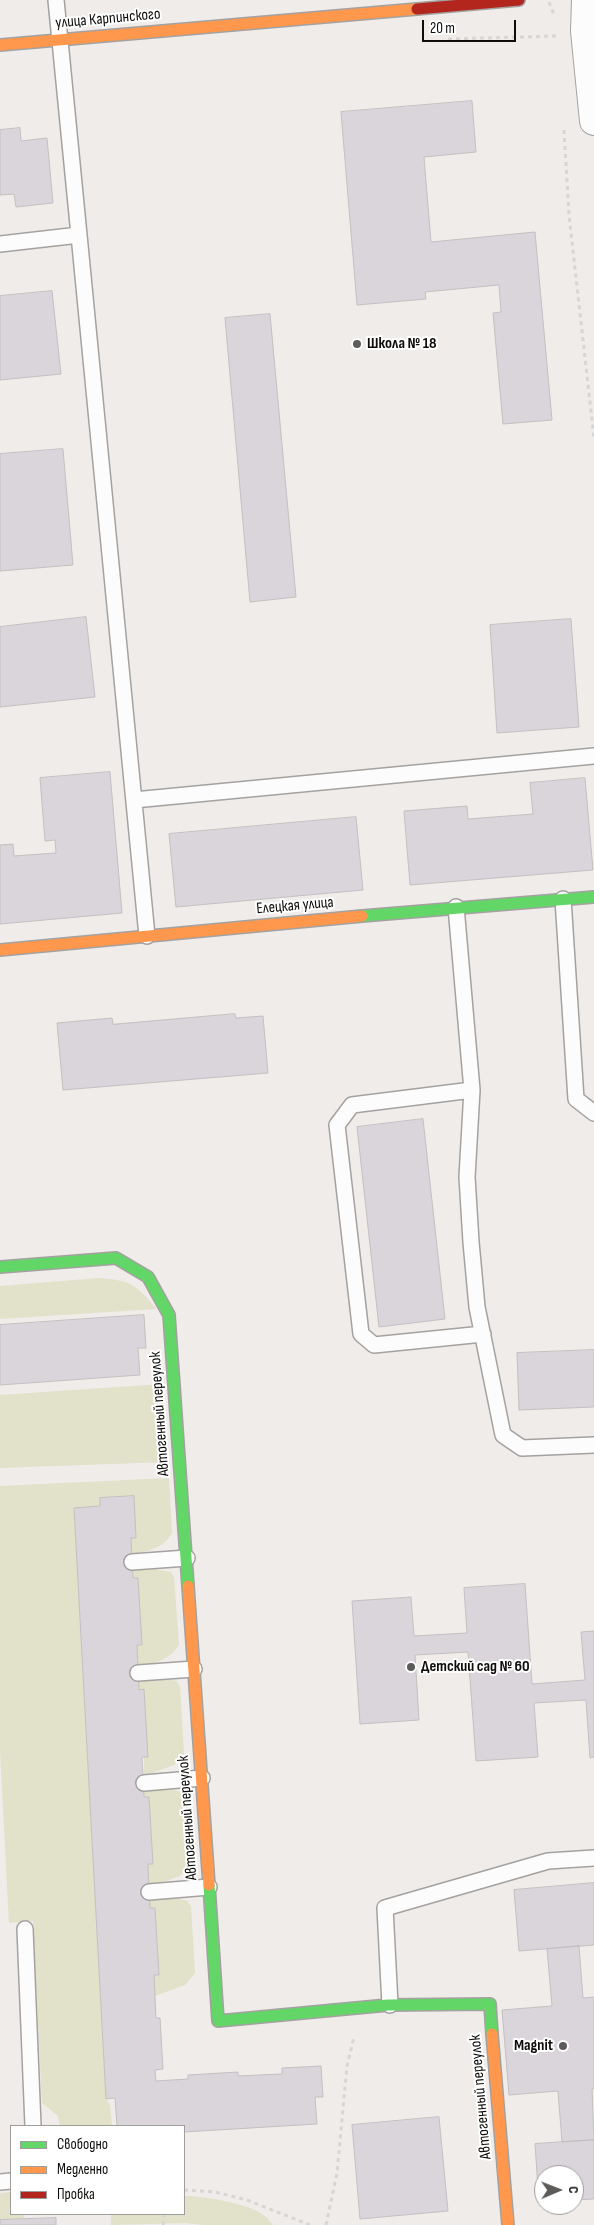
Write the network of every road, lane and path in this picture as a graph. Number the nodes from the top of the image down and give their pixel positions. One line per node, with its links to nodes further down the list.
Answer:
1 (56, 0): 8 (lane)
2 (519, 0): 8 (street, улица Карпинского)
3 (548, 0): 5 (path)
4 (586, 0): 10 (street)
5 (555, 17)
6 (559, 31): 7 (path)
7 (559, 36)
8 (60, 40): 9 (street, улица Карпинского); 12 (lane)
9 (0, 45)
10 (594, 121)
11 (564, 126): 14 (path)
12 (79, 236): 13 (lane); 16 (lane)
13 (0, 244)
14 (594, 438)
15 (594, 756): 16 (lane)
16 (134, 800): 20 (lane)
17 (594, 896): 18 (street, Елецкая улица)
18 (563, 899): 19 (street, Елецкая улица); 23 (lane)
19 (456, 907): 20 (street, Елецкая улица); 22 (lane)
20 (147, 936): 21 (street, Елецкая улица)
21 (0, 950)
22 (472, 1090): 25 (lane); 25 (lane)
23 (594, 1113)
24 (0, 1267): 27 (street, Автогенный переулок)
25 (483, 1334): 26 (lane)
26 (594, 1445)
27 (187, 1558): 28 (lane); 29 (street, Автогенный переулок)
28 (132, 1562)
29 (194, 1669): 30 (lane); 31 (street, Автогенный переулок)
30 (138, 1673)
31 (202, 1778): 32 (lane); 34 (street, Автогенный переулок)
32 (144, 1783)
33 (594, 1858): 37 (lane)
34 (209, 1887): 35 (lane); 38 (street, Автогенный переулок)
35 (149, 1892)
36 (25, 1929): 39 (lane)
37 (390, 2005): 38 (street, Автогенный переулок); 43 (street, Автогенный переулок)
38 (362, 2008): 42 (path)
39 (33, 2125)
40 (185, 2190): 41 (path)
41 (310, 2225)
42 (326, 2225)
43 (508, 2225)

